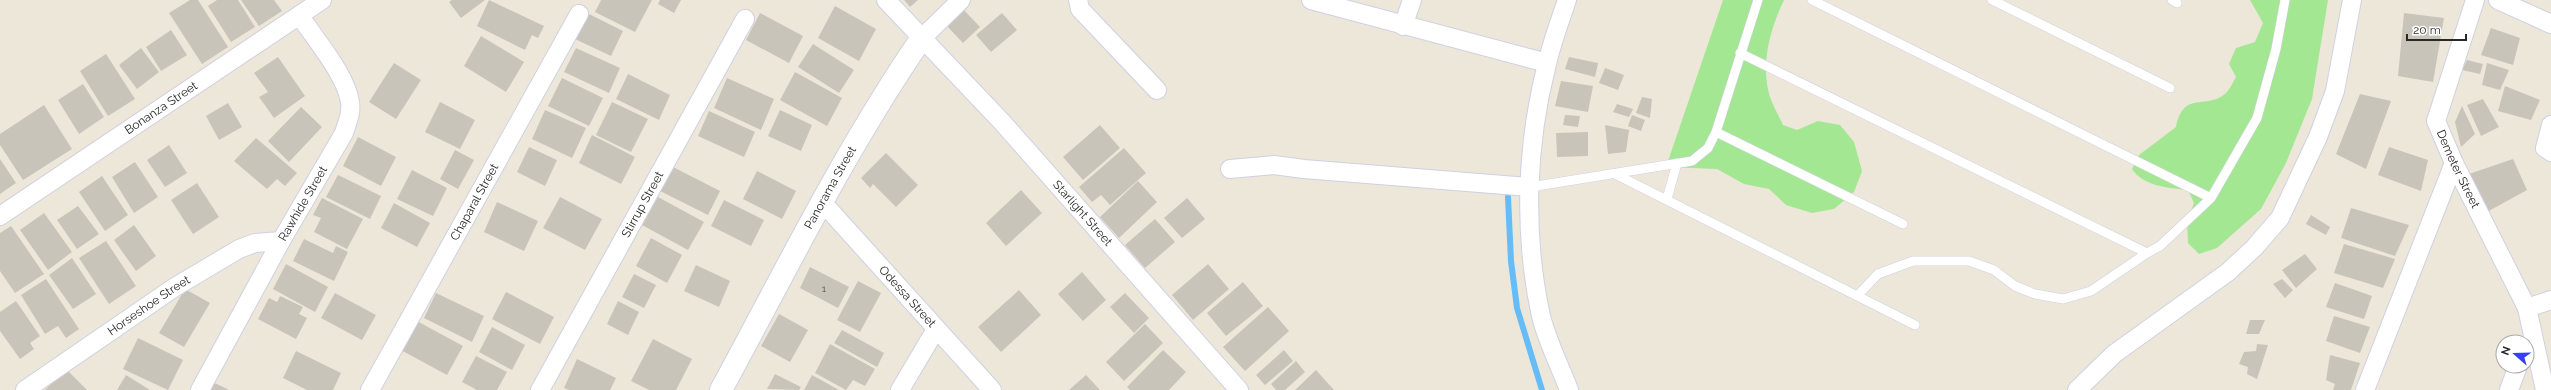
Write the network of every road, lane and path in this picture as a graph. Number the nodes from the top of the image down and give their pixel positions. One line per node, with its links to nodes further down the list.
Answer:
1 (322, 0): 16 (street, Bonanza Street)
2 (886, 0): 20 (street, Starlight Street)
3 (961, 0): 20 (street, Panorama Street)
4 (1078, 0): 24 (street)
5 (1311, 0): 19 (street)
6 (1412, 0): 19 (street)
7 (1567, 0): 22 (street)
8 (1758, 0): 21 (lane)
9 (1812, 0): 34 (lane)
10 (1992, 0): 23 (lane)
11 (2285, 0): 34 (lane)
12 (2352, 0): 48 (street)
13 (2475, 0): 29 (street, Demeter Street)
14 (2498, 0): 18 (street)
15 (579, 14): 51 (street, Chaparal Street)
16 (300, 16): 36 (street, Bonanza Street); 38 (street, Rawhide Street)
17 (745, 19): 52 (street, Stirrup Street)
18 (2551, 24)
19 (1403, 26): 22 (street)
20 (921, 40): 35 (street, Panorama Street); 56 (street, Starlight Street)
21 (1740, 53): 26 (lane); 39 (lane)
22 (1547, 63): 32 (street)
23 (2170, 88)
24 (1157, 90)
25 (2551, 126): 27 (street)
26 (1716, 132): 28 (lane); 37 (lane)
27 (2548, 150)
28 (1677, 163): 31 (lane); 33 (lane)
29 (2454, 163): 42 (street, Demeter Street); 58 (street)
30 (1230, 169): 32 (street)
31 (1615, 174): 32 (lane); 33 (lane)
32 (1530, 187): 57 (street)
33 (1667, 198): 40 (lane)
34 (2211, 198): 39 (lane)
35 (823, 203): 44 (street, Odessa Street); 53 (street, Panorama Street)
36 (0, 216)
37 (1903, 224)
38 (281, 241): 49 (street, Horseshoe Street); 50 (street, Rawhide Street)
39 (2147, 253): 40 (lane)
40 (1858, 294): 43 (lane)
41 (2551, 300): 42 (street)
42 (2527, 308): 45 (street, Demeter Street)
43 (1915, 325)
44 (936, 329): 54 (street); 55 (street, Odessa Street)
45 (2530, 334)
46 (2535, 355): 60 (street, Demeter Street)
47 (2515, 374): 59 (street)
48 (2085, 387)
49 (25, 390)
50 (200, 390)
51 (370, 390)
52 (540, 390)
53 (721, 390)
54 (900, 390)
55 (992, 390)
56 (1239, 390)
57 (1569, 390)
58 (2365, 390)
59 (2508, 390)
60 (2545, 390)

